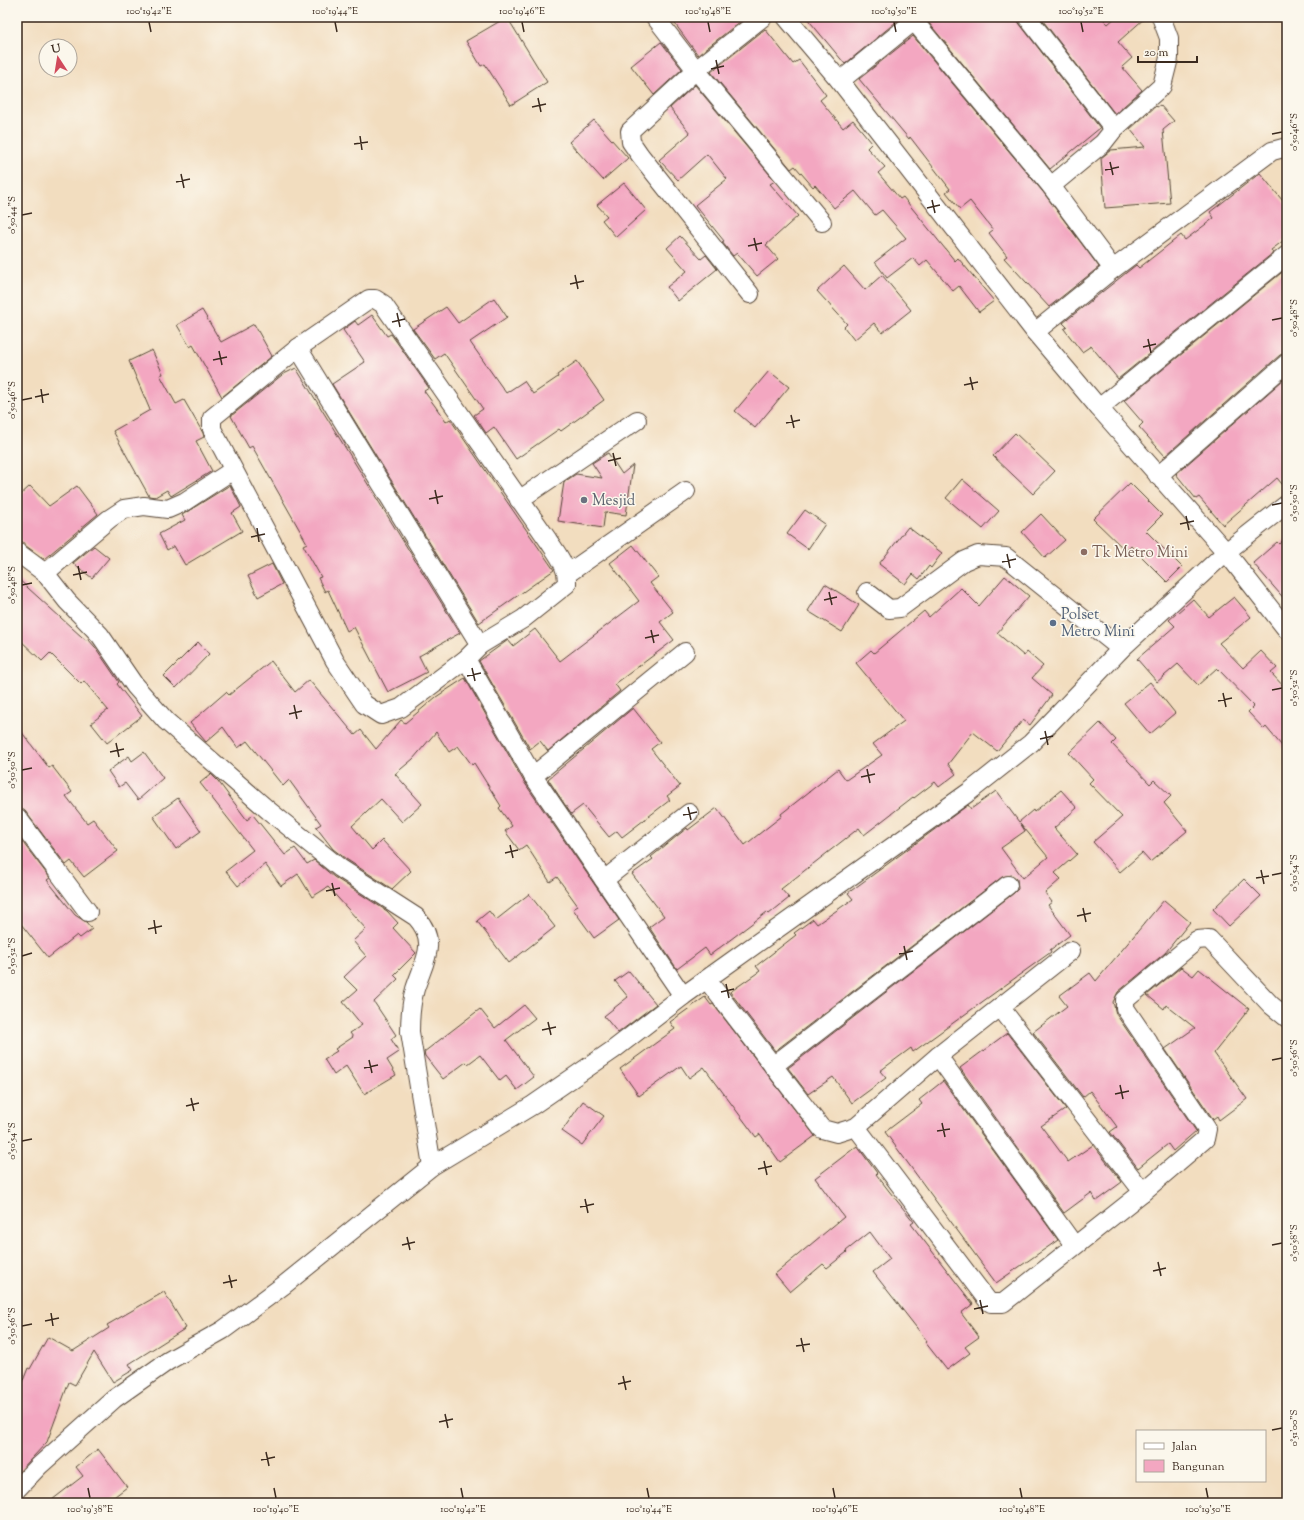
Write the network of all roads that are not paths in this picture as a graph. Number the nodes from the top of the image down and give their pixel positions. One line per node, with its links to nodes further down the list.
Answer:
1 (655, 17): 7 (street)
2 (763, 17): 7 (street)
3 (786, 17): 8 (street)
4 (1027, 17): 9 (street)
5 (1161, 17): 9 (street)
6 (917, 19): 8 (street); 11 (street)
7 (696, 70): 12 (street); 15 (street)
8 (840, 81): 16 (street)
9 (1114, 129): 11 (street)
10 (1287, 147): 14 (street)
11 (1051, 186): 14 (street)
12 (822, 222)
13 (1287, 255): 19 (street)
14 (1113, 269): 16 (street)
15 (750, 294)
16 (1035, 332): 19 (street)
17 (298, 348): 21 (street); 24 (street); 32 (street)
18 (1287, 363): 22 (street)
19 (1099, 408): 22 (street)
20 (637, 420): 24 (street)
21 (233, 470): 28 (street); 35 (street)
22 (1158, 476): 27 (street)
23 (686, 491): 29 (street)
24 (519, 500): 29 (street)
25 (1287, 504): 27 (street)
26 (17, 552): 28 (street)
27 (1226, 552): 31 (street); 33 (street)
28 (45, 573): 50 (street)
29 (567, 574): 32 (street)
30 (867, 592): 33 (street)
31 (1287, 630)
32 (480, 645): 35 (street)
33 (1121, 649): 43 (street)
34 (685, 652): 36 (street)
35 (466, 659): 36 (street)
36 (533, 776): 39 (street)
37 (689, 813): 39 (street)
38 (17, 817): 41 (street)
39 (604, 880): 44 (street)
40 (1008, 885): 48 (street)
41 (88, 912)
42 (1071, 951): 45 (street)
43 (707, 980): 44 (street); 48 (street)
44 (683, 996): 50 (street)
45 (1000, 1007): 47 (street); 51 (street)
46 (1287, 1018): 51 (street)
47 (938, 1056): 49 (street); 52 (street)
48 (773, 1066): 49 (street)
49 (856, 1127): 52 (street)
50 (432, 1166): 53 (street)
51 (1143, 1192): 52 (street)
52 (1074, 1245)
53 (17, 1489)

